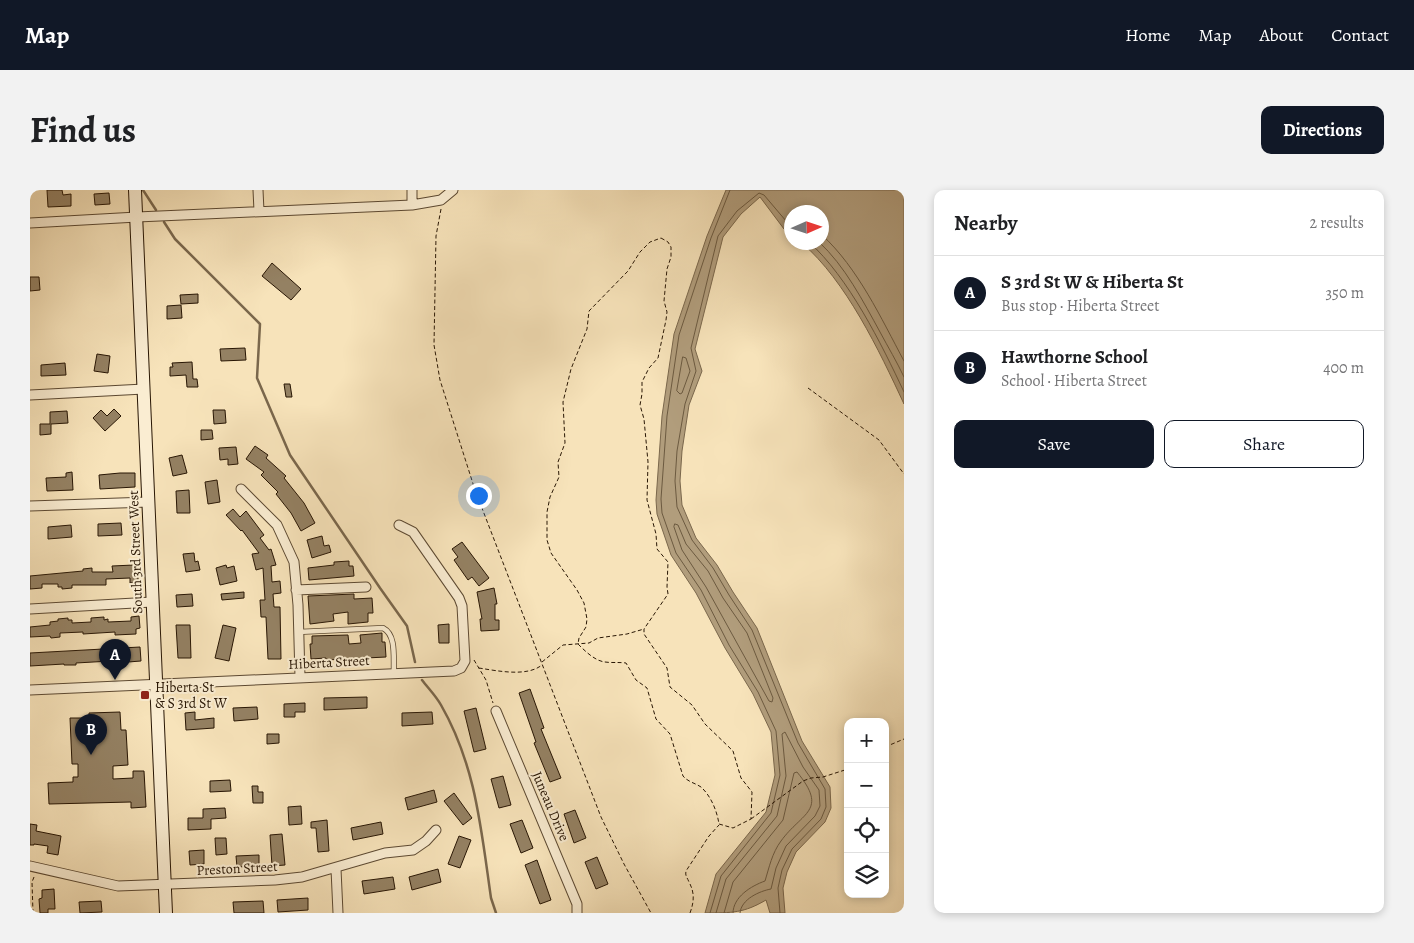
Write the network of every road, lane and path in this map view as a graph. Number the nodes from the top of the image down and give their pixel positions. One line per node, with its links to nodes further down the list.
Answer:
1 (135, 190): 8 (street, South 3rd Street West)
2 (258, 190): 7 (street)
3 (412, 190): 6 (street)
4 (453, 190): 5 (street)
5 (441, 200): 6 (street); 26 (path)
6 (412, 205): 7 (street)
7 (259, 212): 8 (street)
8 (137, 217): 9 (street); 11 (street, South 3rd Street West)
9 (30, 224)
10 (808, 388): 13 (path)
11 (144, 389): 12 (street); 15 (street, South 3rd Street West)
12 (30, 395)
13 (904, 474)
14 (241, 489): 19 (street)
15 (148, 502): 16 (street); 20 (street, South 3rd Street West)
16 (30, 506)
17 (398, 525): 28 (street, Hiberta Street)
18 (366, 587): 19 (street)
19 (296, 590): 23 (street)
20 (152, 602): 21 (street); 30 (street, South 3rd Street West)
21 (30, 609)
22 (644, 628): 24 (path); 24 (path); 36 (path)
23 (298, 632): 28 (lane); 29 (street)
24 (578, 644): 26 (path); 37 (path)
25 (474, 660): 27 (path)
26 (542, 663): 27 (path); 47 (path)
27 (480, 668): 32 (path)
28 (394, 673): 29 (street, Hiberta Street)
29 (300, 677): 30 (street, Hiberta Street)
30 (156, 684): 31 (street, Hiberta Street); 42 (street, South 3rd Street West)
31 (30, 690)
32 (496, 711): 46 (street, Juneau Drive)
33 (904, 739): 34 (path)
34 (889, 745)
35 (844, 770): 36 (path)
36 (751, 819): 37 (path)
37 (719, 824): 48 (path)
38 (436, 830): 40 (street, Preston Street)
39 (30, 866): 42 (street, Preston Street)
40 (336, 868): 42 (street, Preston Street); 45 (street)
41 (34, 877): 43 (path)
42 (165, 884): 44 (street, South 3rd Street West)
43 (33, 913)
44 (166, 913)
45 (338, 913)
46 (577, 913)
47 (651, 913)
48 (690, 913)

